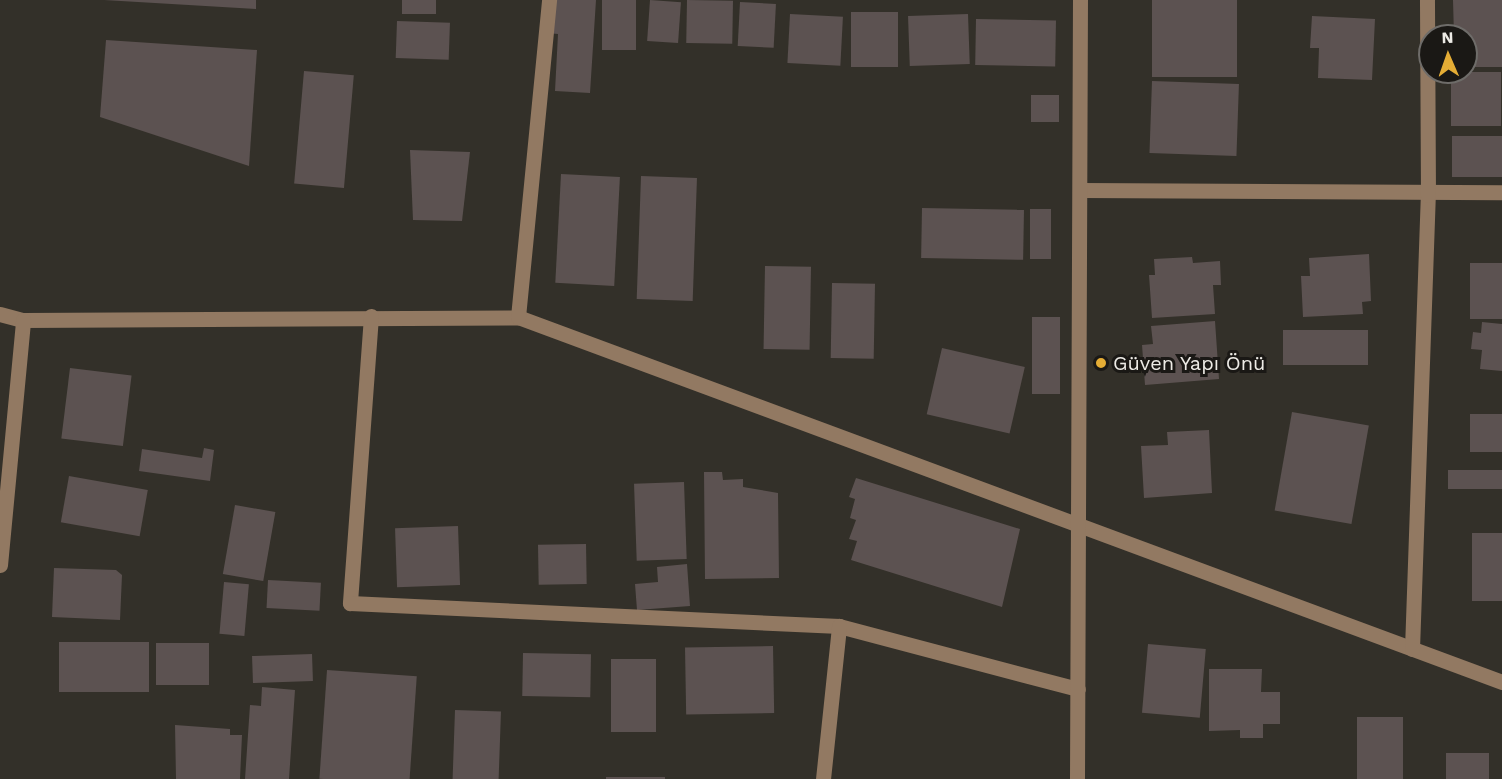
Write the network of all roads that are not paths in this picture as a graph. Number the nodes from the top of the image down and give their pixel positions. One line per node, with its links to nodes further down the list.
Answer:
1 (549, 0): 9 (street)
2 (1080, 0): 4 (street)
3 (1427, 0): 6 (street)
4 (1081, 190): 6 (street); 11 (street)
5 (1502, 192): 6 (street)
6 (1428, 195): 14 (street)
7 (0, 314): 10 (street)
8 (371, 316): 9 (street); 10 (street); 13 (street)
9 (518, 317): 11 (street)
10 (23, 320): 12 (street)
11 (1080, 526): 14 (street); 16 (street)
12 (0, 564)
13 (839, 626): 16 (street); 17 (street)
14 (1412, 649): 15 (street)
15 (1502, 682)
16 (1078, 689): 18 (street)
17 (823, 779)
18 (1077, 779)

